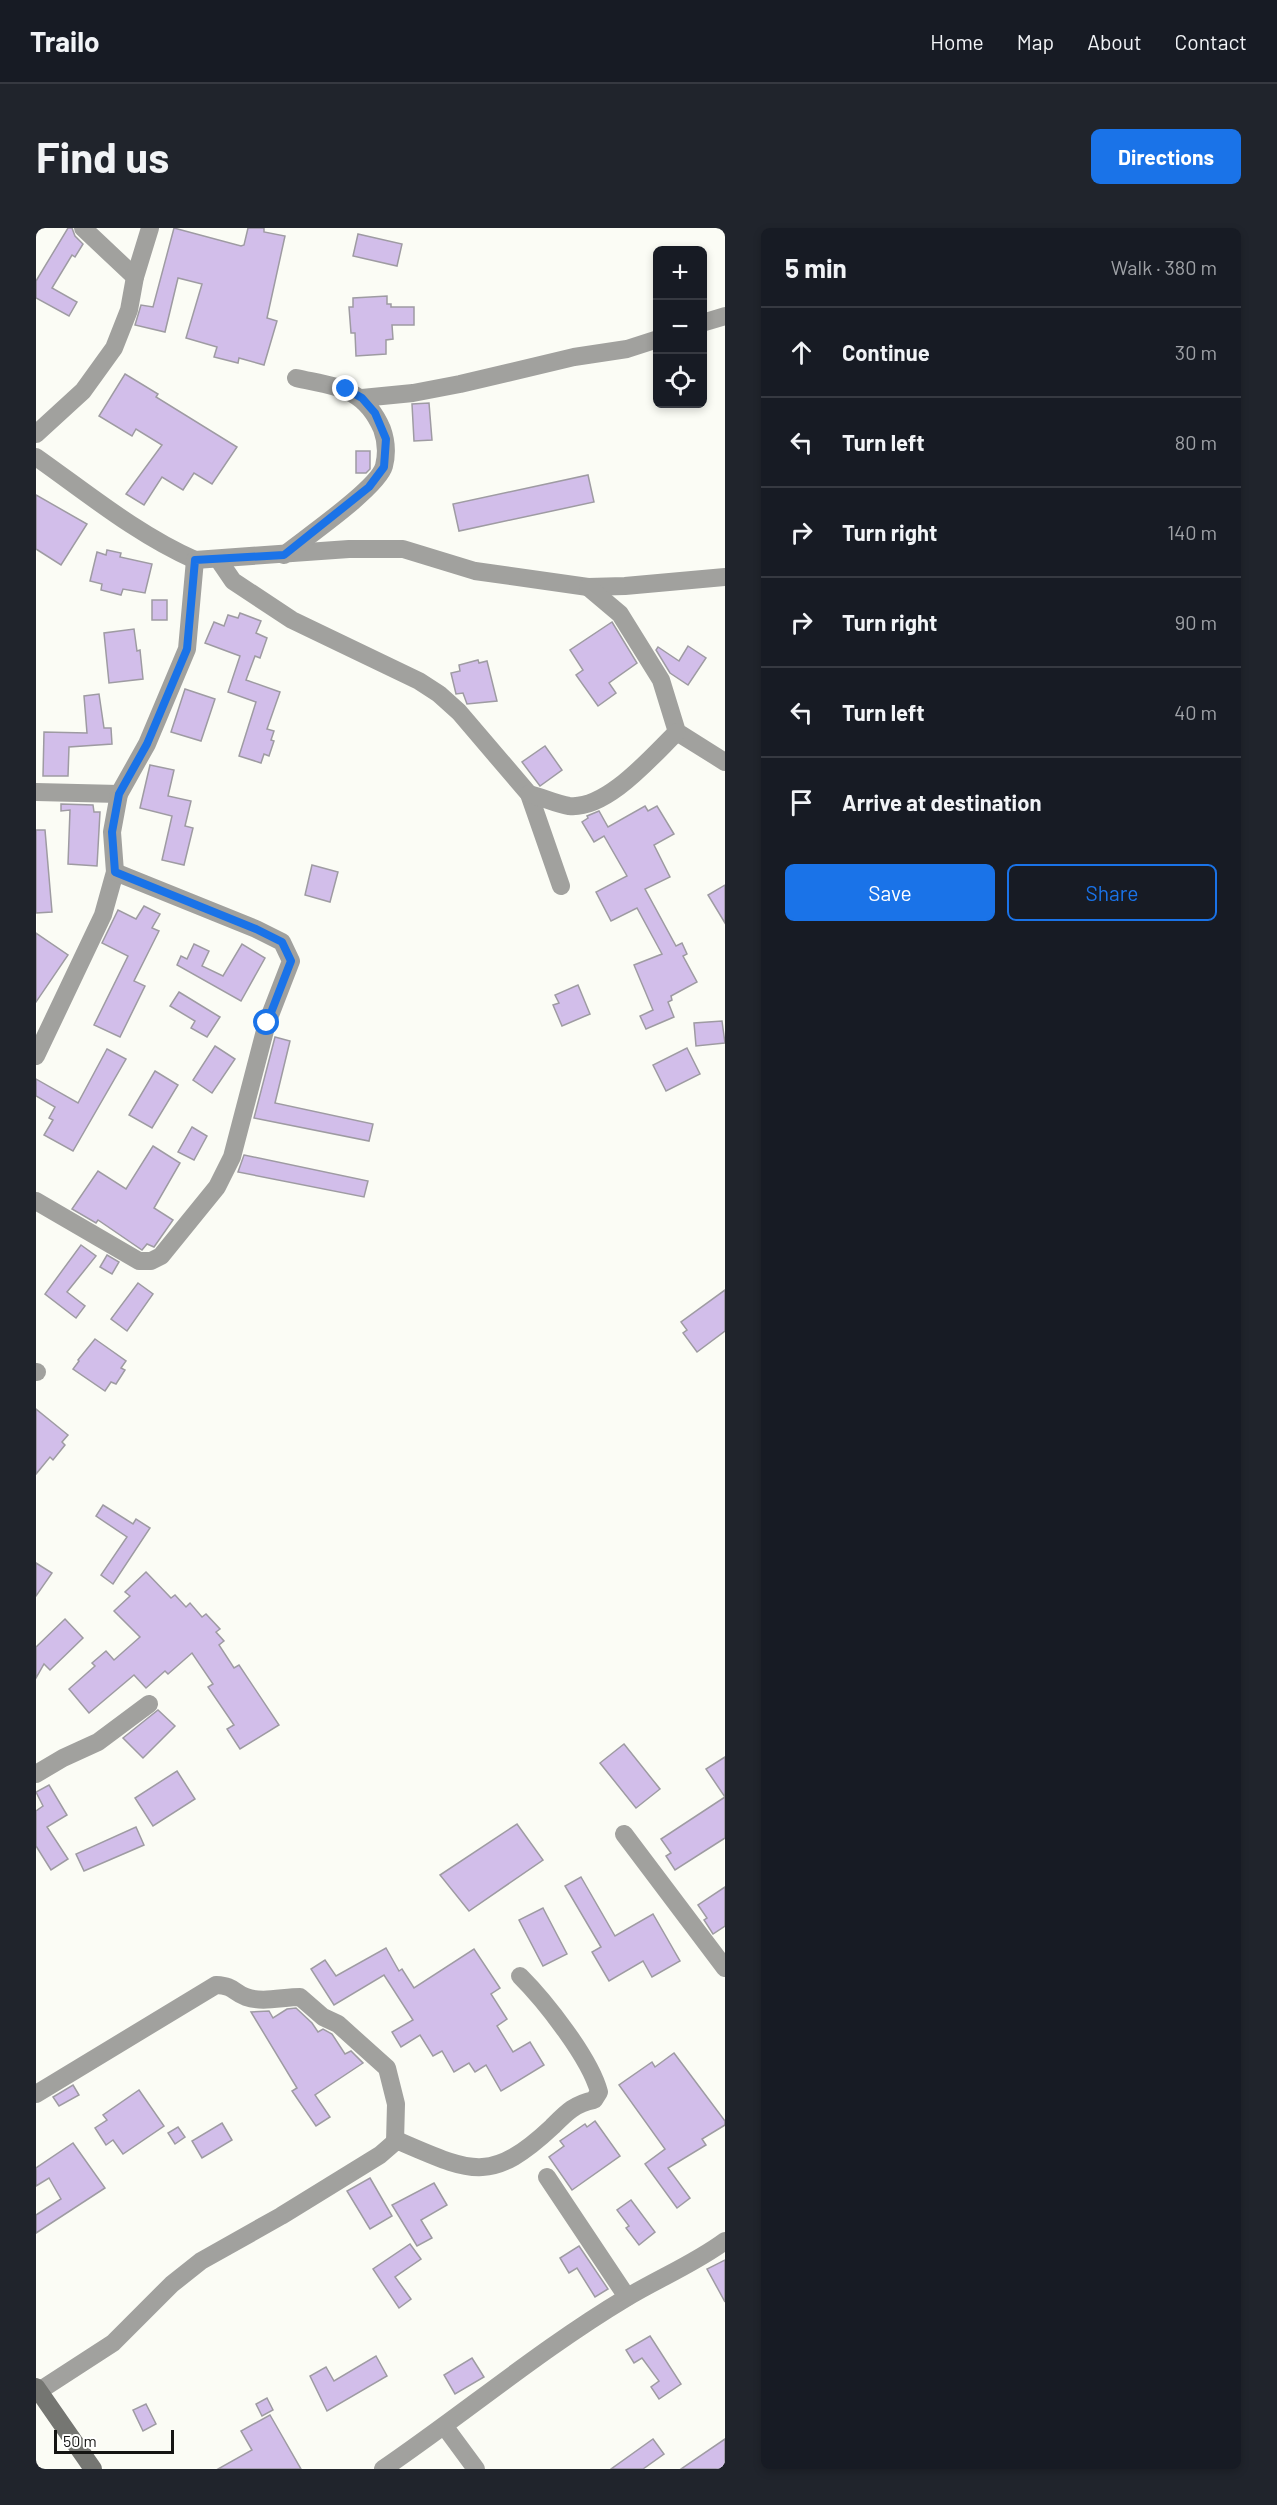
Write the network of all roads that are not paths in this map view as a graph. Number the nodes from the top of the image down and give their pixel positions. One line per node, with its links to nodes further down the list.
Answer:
1 (83, 228): 3 (street)
2 (150, 228): 3 (street)
3 (135, 277): 9 (street)
4 (725, 316): 5 (street)
5 (707, 321)
6 (653, 340): 8 (street)
7 (296, 378): 8 (street)
8 (362, 398): 11 (street)
9 (36, 434)
10 (36, 457): 13 (street)
11 (284, 555): 12 (street); 15 (street)
12 (218, 559): 13 (street); 20 (street)
13 (195, 560): 19 (street)
14 (725, 577): 15 (street)
15 (588, 586): 16 (street)
16 (677, 732): 17 (street); 20 (street)
17 (725, 762)
18 (36, 792): 19 (street)
19 (119, 794): 21 (street)
20 (530, 794): 22 (street)
21 (115, 872): 23 (street); 24 (street)
22 (561, 886)
23 (36, 1056)
24 (36, 1202)
25 (150, 1704): 26 (street)
26 (36, 1774)
27 (624, 1834): 28 (street)
28 (725, 1968)
29 (520, 1976): 31 (street)
30 (36, 2094): 31 (street)
31 (395, 2142): 35 (street)
32 (547, 2177): 34 (street)
33 (725, 2241): 34 (street)
34 (627, 2298): 36 (street)
35 (37, 2389): 37 (main road)
36 (445, 2427): 38 (street); 39 (street)
37 (93, 2469)
38 (383, 2469)
39 (476, 2469)

